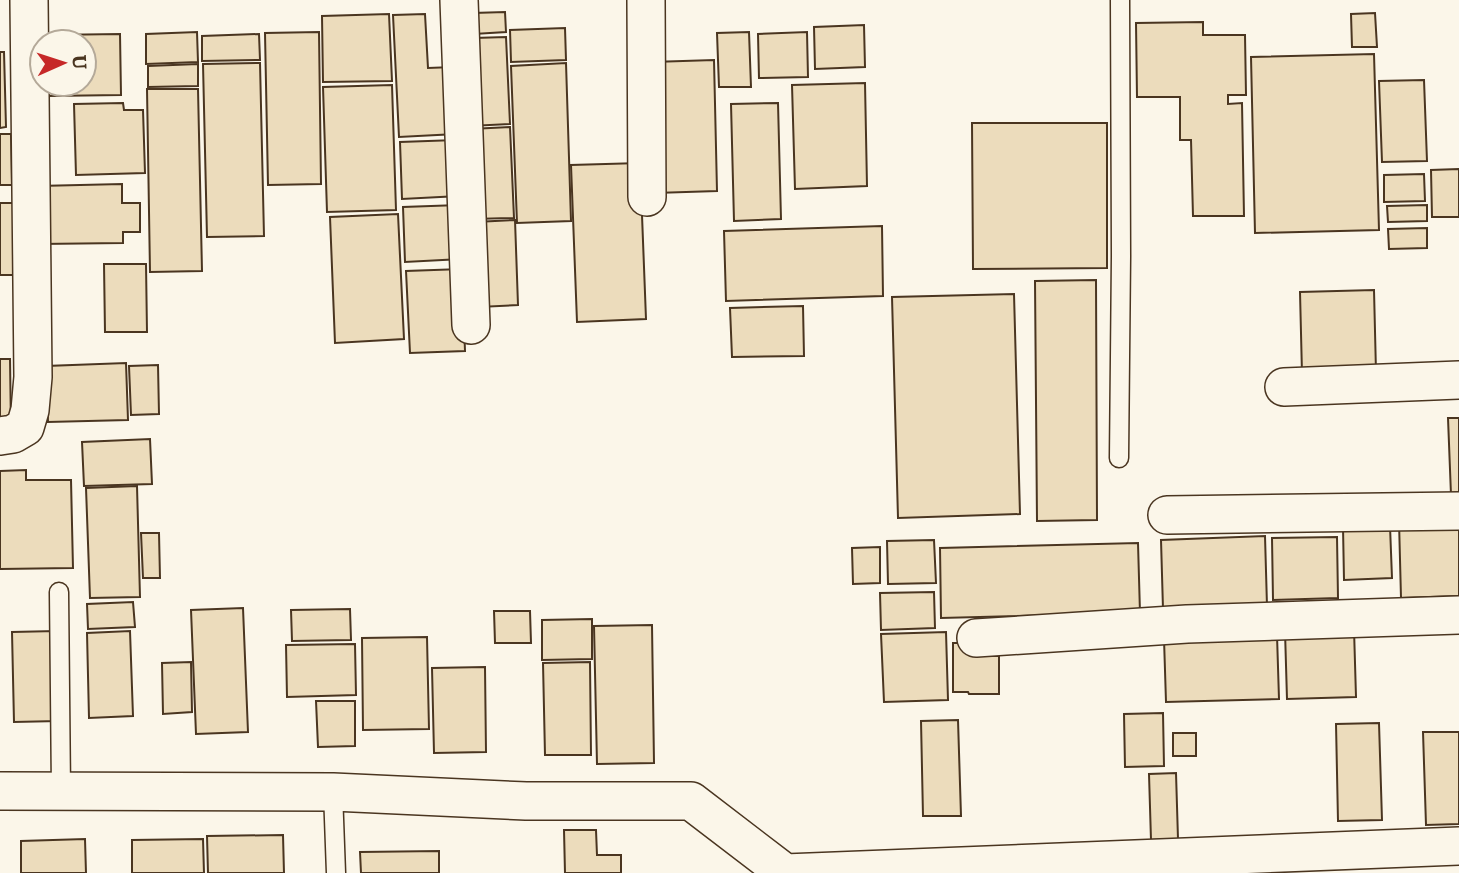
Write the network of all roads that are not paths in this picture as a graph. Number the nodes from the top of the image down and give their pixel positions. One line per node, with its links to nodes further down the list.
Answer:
1 (29, 0): 9 (street)
2 (459, 0): 6 (street)
3 (646, 0): 5 (street)
4 (1119, 0): 10 (lane)
5 (647, 197)
6 (471, 325)
7 (1459, 380): 8 (street)
8 (1284, 387)
9 (0, 436)
10 (1119, 458)
11 (1459, 511): 12 (street)
12 (1167, 515)
13 (59, 592): 17 (lane)
14 (1459, 615): 15 (street)
15 (976, 638)
16 (0, 791): 17 (street)
17 (61, 791): 18 (street)
18 (333, 792): 19 (street); 20 (lane)
19 (1459, 846)
20 (336, 873)

